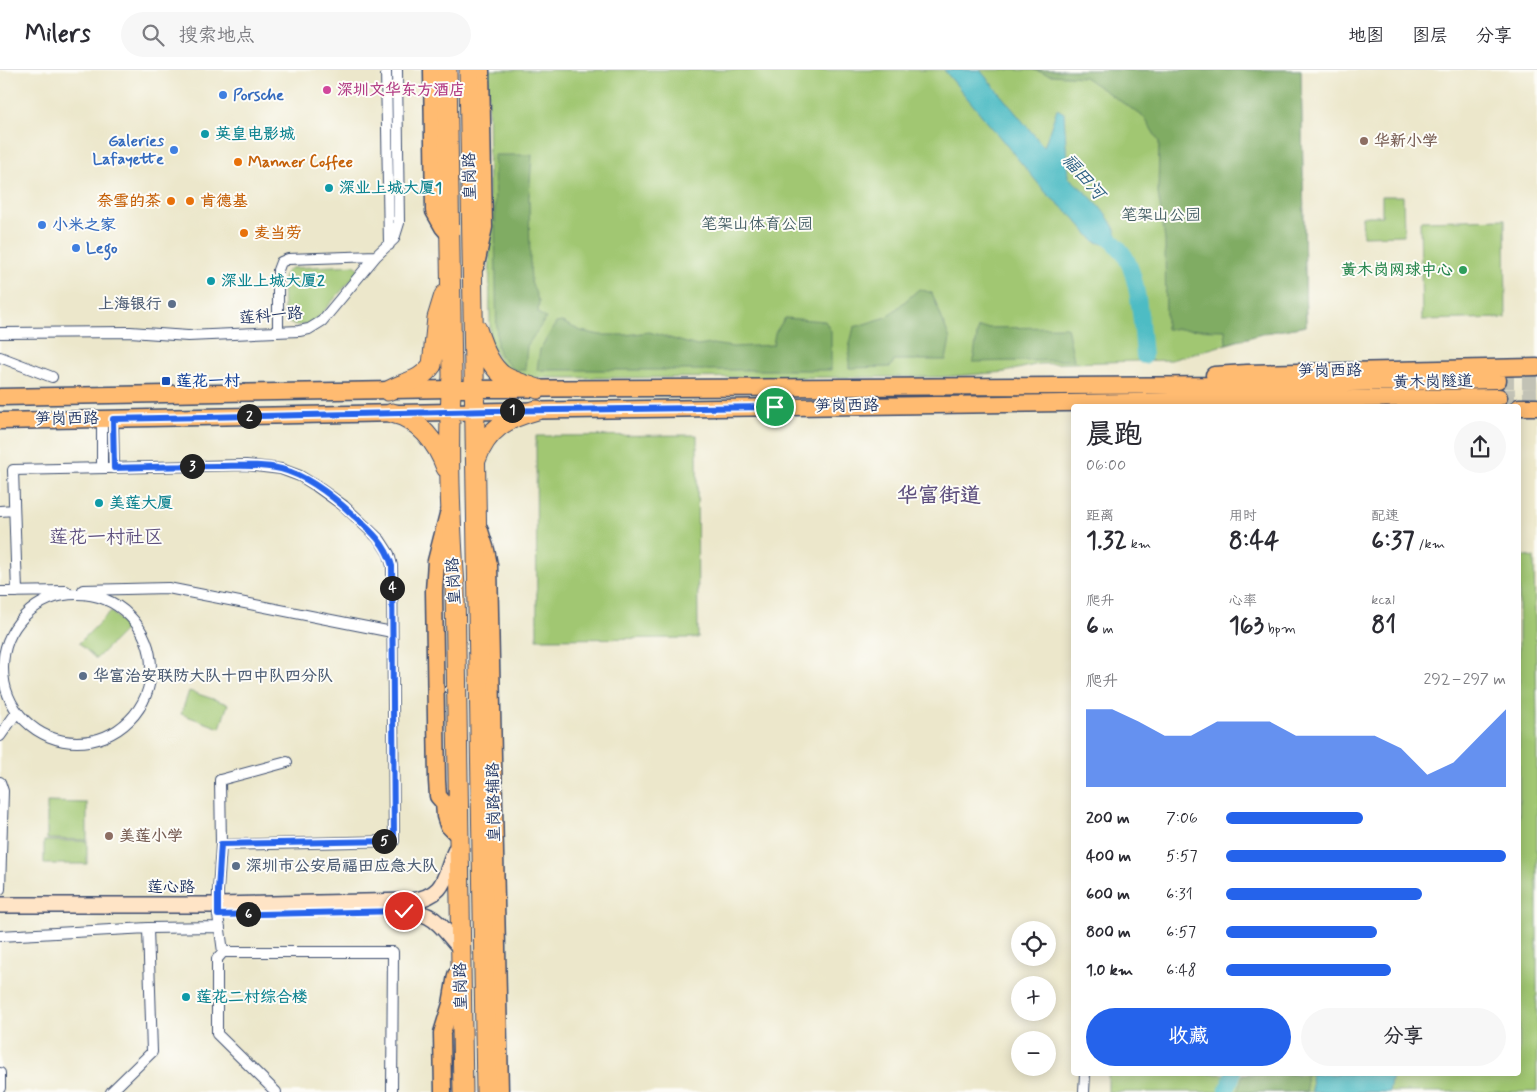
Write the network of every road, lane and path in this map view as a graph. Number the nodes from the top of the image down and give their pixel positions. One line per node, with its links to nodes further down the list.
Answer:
1 (386, 70): 8 (street)
2 (397, 70): 8 (street, 莲科一路)
3 (432, 70): 7 (main road)
4 (447, 70): 7 (highway, 皇岗路)
5 (469, 70): 10 (highway, 皇岗路)
6 (482, 70): 10 (main road)
7 (449, 234): 11 (highway, 皇岗路)
8 (389, 245): 9 (street, 莲科一路)
9 (376, 256): 14 (street, 莲科一路); 14 (street)
10 (472, 276): 12 (highway, 皇岗路)
11 (450, 280): 21 (highway, 皇岗路); 24 (highway)
12 (473, 316): 22 (highway, 皇岗路); 23 (highway)
13 (0, 332): 14 (street, 莲科一路)
14 (278, 332)
15 (0, 357): 17 (street)
16 (1537, 367): 20 (main road, 笋岗西路)
17 (52, 377)
18 (1498, 380): 25 (main road, 黄木岗隧道)
19 (1063, 385): 20 (main road, 笋岗西路); 23 (main road, 笋岗西路); 29 (main road)
20 (1124, 385): 25 (main road, 笋岗西路)
21 (451, 389): 22 (main road, 笋岗西路); 24 (main road, 笋岗西路); 37 (highway, 皇岗路)
22 (474, 389): 23 (main road, 笋岗西路); 36 (highway, 皇岗路)
23 (538, 389)
24 (388, 391): 26 (main road, 笋岗西路)
25 (1248, 393): 27 (main road, 黄木岗隧道); 28 (main road, 笋岗西路)
26 (0, 397)
27 (1499, 397)
28 (1124, 403): 31 (main road, 笋岗西路); 32 (main road, 笋岗西路)
29 (1063, 404): 30 (main road, 笋岗西路); 35 (main road, 笋岗西路)
30 (1071, 404)
31 (1105, 404)
32 (1135, 404)
33 (1521, 407): 34 (main road)
34 (1537, 407)
35 (537, 410): 36 (main road, 笋岗西路); 41 (highway)
36 (474, 411): 37 (main road, 笋岗西路); 41 (highway, 皇岗路)
37 (449, 412): 38 (main road, 笋岗西路); 44 (highway, 皇岗路)
38 (392, 413): 39 (main road, 笋岗西路); 44 (highway)
39 (108, 419): 40 (main road, 笋岗西路); 42 (street); 43 (street)
40 (0, 421)
41 (475, 463): 47 (highway, 皇岗路)
42 (102, 468): 43 (street); 45 (street)
43 (114, 468): 50 (street)
44 (450, 478): 55 (highway, 皇岗路)
45 (14, 510): 46 (street); 49 (street)
46 (0, 511)
47 (476, 513): 75 (highway, 皇岗路); 76 (main road, 皇岗路辅路)
48 (0, 592): 49 (street)
49 (17, 592): 50 (street)
50 (392, 632): 56 (street)
51 (17, 712): 51 (street); 52 (street)
52 (0, 736)
53 (287, 762): 56 (street)
54 (0, 782): 57 (street)
55 (459, 840): 61 (main road, 莲心路); 65 (highway, 皇岗路)
56 (221, 844): 61 (street)
57 (1, 852): 58 (street)
58 (0, 889)
59 (0, 905): 61 (main road, 莲心路)
60 (0, 916): 61 (main road, 莲心路)
61 (219, 916): 62 (street); 64 (street); 65 (main road, 莲心路)
62 (148, 928): 63 (street); 70 (street)
63 (0, 936)
64 (223, 952): 71 (street); 72 (street)
65 (461, 954): 73 (main road); 74 (highway, 皇岗路)
66 (0, 1074): 68 (street)
67 (1085, 1076): 77 (street)
68 (0, 1088): 69 (street)
69 (4, 1092)
70 (111, 1092)
71 (276, 1092)
72 (392, 1092)
73 (443, 1092)
74 (463, 1092)
75 (486, 1092)
76 (500, 1092)
77 (1084, 1092)

